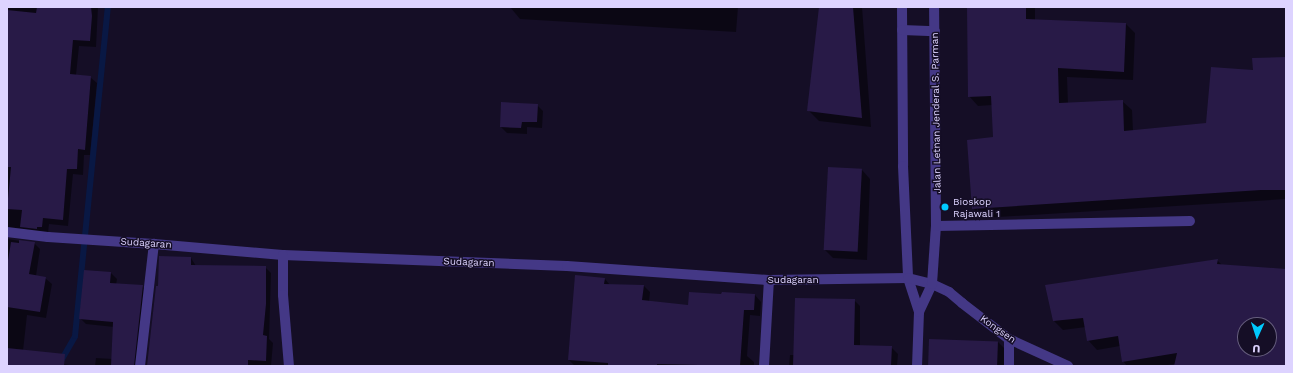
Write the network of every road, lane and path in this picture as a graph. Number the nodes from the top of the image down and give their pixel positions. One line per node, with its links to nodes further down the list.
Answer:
1 (902, 7): 3 (street, Jalan Letnan Jenderal S. Parman)
2 (934, 7): 4 (street, Jalan Letnan Jenderal S. Parman)
3 (902, 30): 4 (street); 10 (street, Jalan Letnan Jenderal S. Parman)
4 (934, 31): 6 (street, Jalan Letnan Jenderal S. Parman)
5 (1190, 221): 6 (street)
6 (936, 226): 12 (street, Jalan Letnan Jenderal S. Parman)
7 (7, 232): 8 (street, Sudagaran)
8 (154, 244): 9 (street, Sudagaran); 15 (street)
9 (283, 255): 11 (street, Sudagaran); 16 (street)
10 (908, 278): 11 (street, Sudagaran); 12 (street, Sudagaran); 13 (street, Jalan Letnan Jenderal S. Parman)
11 (769, 280): 17 (street)
12 (932, 284): 13 (street, Jalan Letnan Jenderal S. Parman); 14 (street, Kongsen)
13 (919, 312): 18 (street, Jalan Letnan Jenderal S. Parman)
14 (1009, 339): 19 (street); 20 (street, Kongsen)
15 (140, 366)
16 (289, 366)
17 (764, 366)
18 (917, 366)
19 (1009, 366)
20 (1068, 366)

